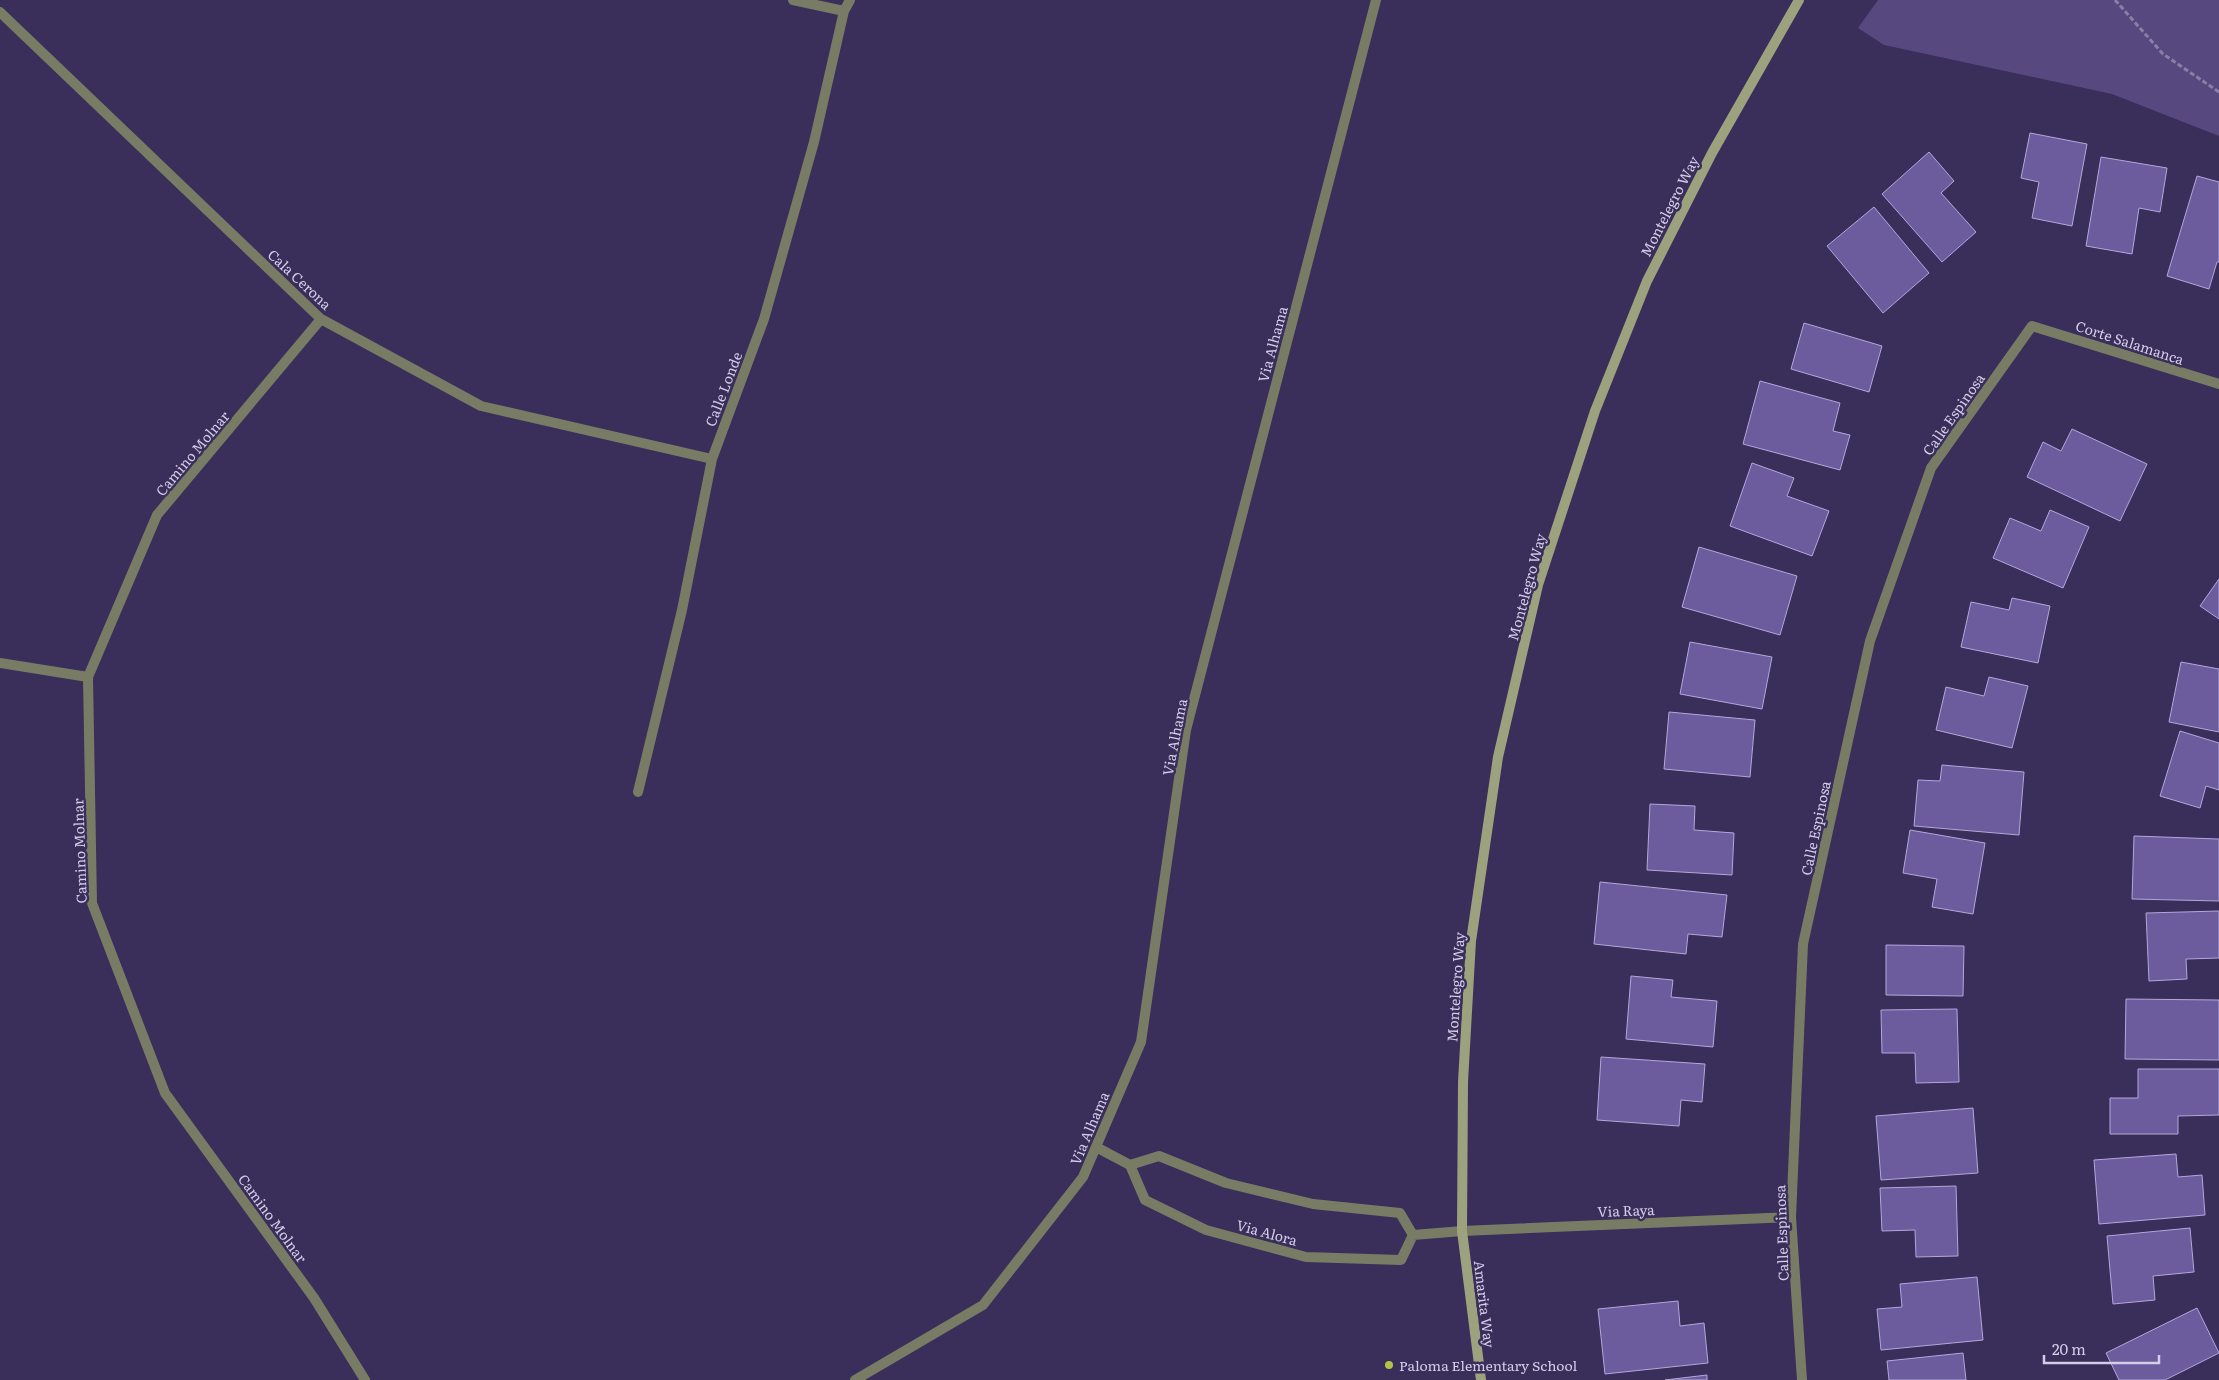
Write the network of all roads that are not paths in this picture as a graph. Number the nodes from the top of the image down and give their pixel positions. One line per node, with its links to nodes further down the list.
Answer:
1 (793, 0): 5 (street)
2 (850, 0): 5 (street, Calle Londe)
3 (1376, 0): 14 (street, Via Alhama)
4 (1798, 0): 17 (street, Montelegro Way)
5 (844, 11): 10 (street, Calle Londe)
6 (0, 12): 7 (street, Cala Cerona)
7 (321, 319): 10 (street, Cala Cerona); 12 (street, Camino Molnar)
8 (2032, 326): 9 (street, Corte Salamanca); 16 (street, Calle Espinosa)
9 (2219, 384)
10 (712, 458): 13 (street, Calle Londe)
11 (0, 663): 12 (street)
12 (88, 677): 19 (street, Camino Molnar)
13 (638, 792)
14 (1096, 1147): 15 (street); 20 (street, Via Alhama)
15 (1130, 1165): 18 (street); 18 (street, Via Alora)
16 (1791, 1217): 17 (street, Via Raya); 22 (street, Calle Espinosa)
17 (1462, 1231): 18 (street); 21 (street, Amarita Way)
18 (1413, 1235)
19 (365, 1380)
20 (855, 1380)
21 (1481, 1380)
22 (1802, 1380)

